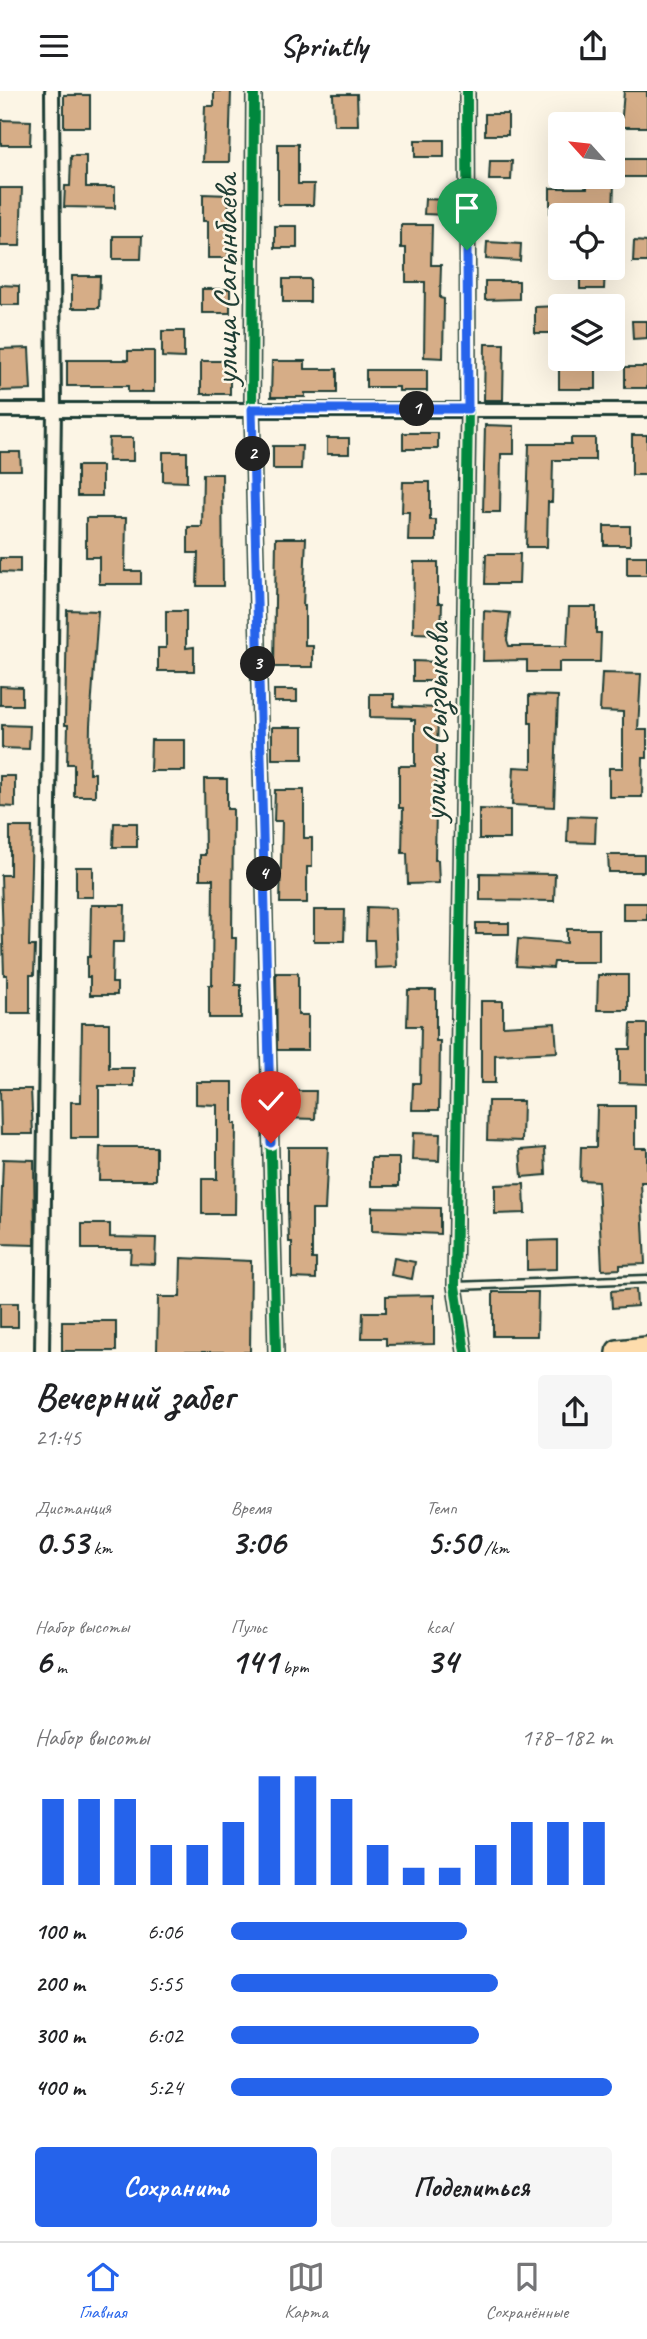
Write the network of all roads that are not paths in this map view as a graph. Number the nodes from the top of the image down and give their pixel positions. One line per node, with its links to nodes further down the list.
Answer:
1 (52, 91): 7 (street)
2 (254, 91): 4 (street, улица Сагынбаева)
3 (467, 91): 5 (street, улица Сыздыкова)
4 (252, 409): 5 (street); 7 (street); 13 (street, улица Сагынбаева)
5 (468, 409): 8 (street); 10 (street, улица Сыздыкова)
6 (0, 410): 7 (street)
7 (54, 410): 12 (street)
8 (647, 410)
9 (647, 1279): 10 (lane)
10 (455, 1286): 14 (street, улица Сыздыкова)
11 (647, 1349): 15 (highway)
12 (42, 1352)
13 (276, 1352)
14 (465, 1352)
15 (618, 1352)

